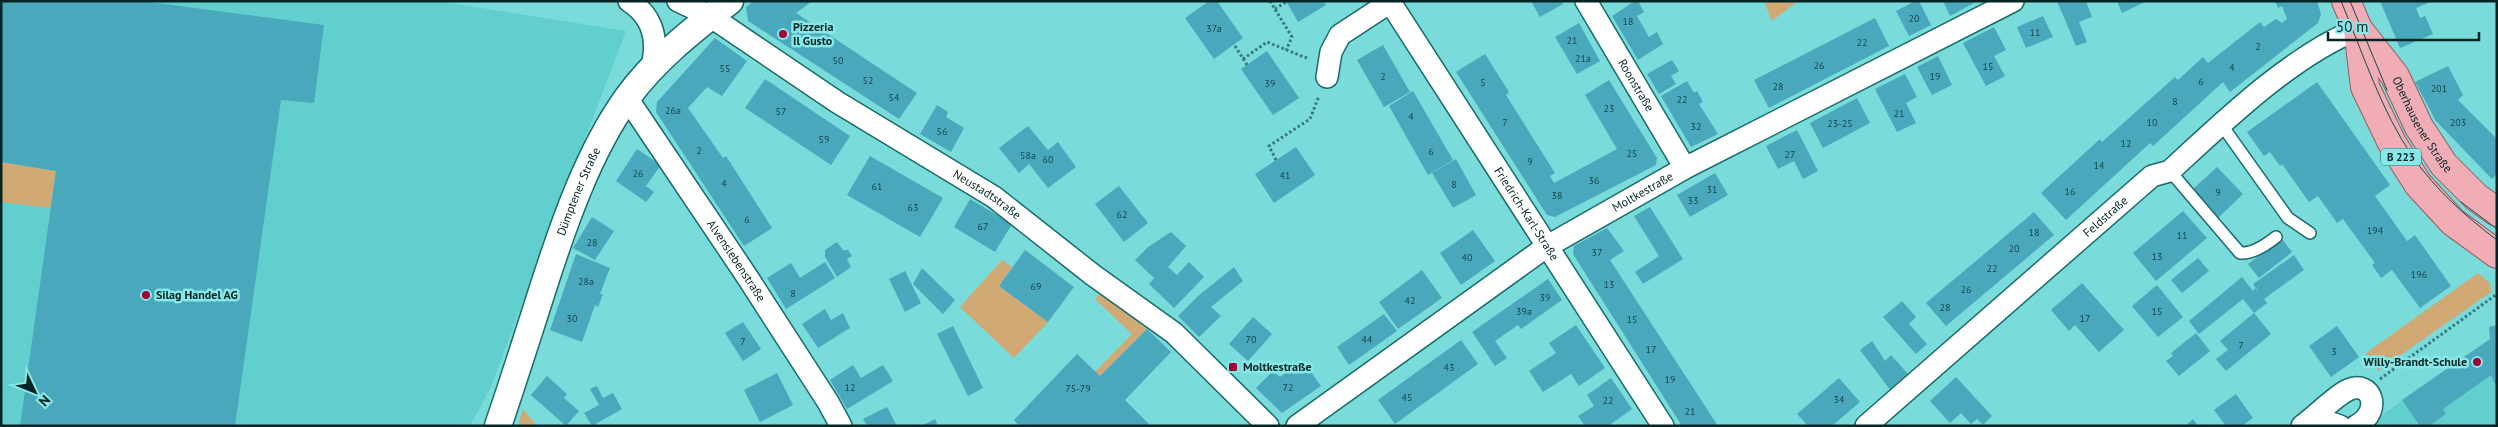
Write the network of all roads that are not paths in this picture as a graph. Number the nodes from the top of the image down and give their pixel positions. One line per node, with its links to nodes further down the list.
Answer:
1 (629, 1): 9 (street)
2 (678, 1): 7 (street, Neustadtstraße)
3 (1586, 1): 13 (street, Roonstraße)
4 (2014, 1): 13 (street, Moltkestraße)
5 (2346, 1): 8 (main road, Oberhausener Straße / B 223)
6 (1391, 2): 10 (street); 18 (street, Friedrich-Karl-Straße)
7 (720, 9): 9 (street, Dümptener Straße); 24 (street, Neustadtstraße)
8 (2358, 29): 12 (street, Feldstraße); 15 (main road, Oberhausener Straße / B 223); 19 (main road, Oberhausener Straße / B 223)
9 (650, 72): 11 (street, Dümptener Straße)
10 (1328, 72)
11 (627, 98): 22 (street, Dümptener Straße); 23 (street, Alvenslebenstraße)
12 (2221, 124): 14 (street, Feldstraße); 16 (lane)
13 (1685, 168): 18 (street, Moltkestraße)
14 (2170, 171): 17 (lane); 27 (street, Feldstraße)
15 (2497, 212)
16 (2310, 233)
17 (2276, 237)
18 (1546, 247): 25 (street, Moltkestraße); 26 (street, Friedrich-Karl-Straße)
19 (2497, 254)
20 (2308, 422): 21 (street); 28 (street)
21 (2363, 424)
22 (498, 426)
23 (841, 426)
24 (1268, 426)
25 (1297, 426)
26 (1663, 426)
27 (1866, 426)
28 (2340, 426)

